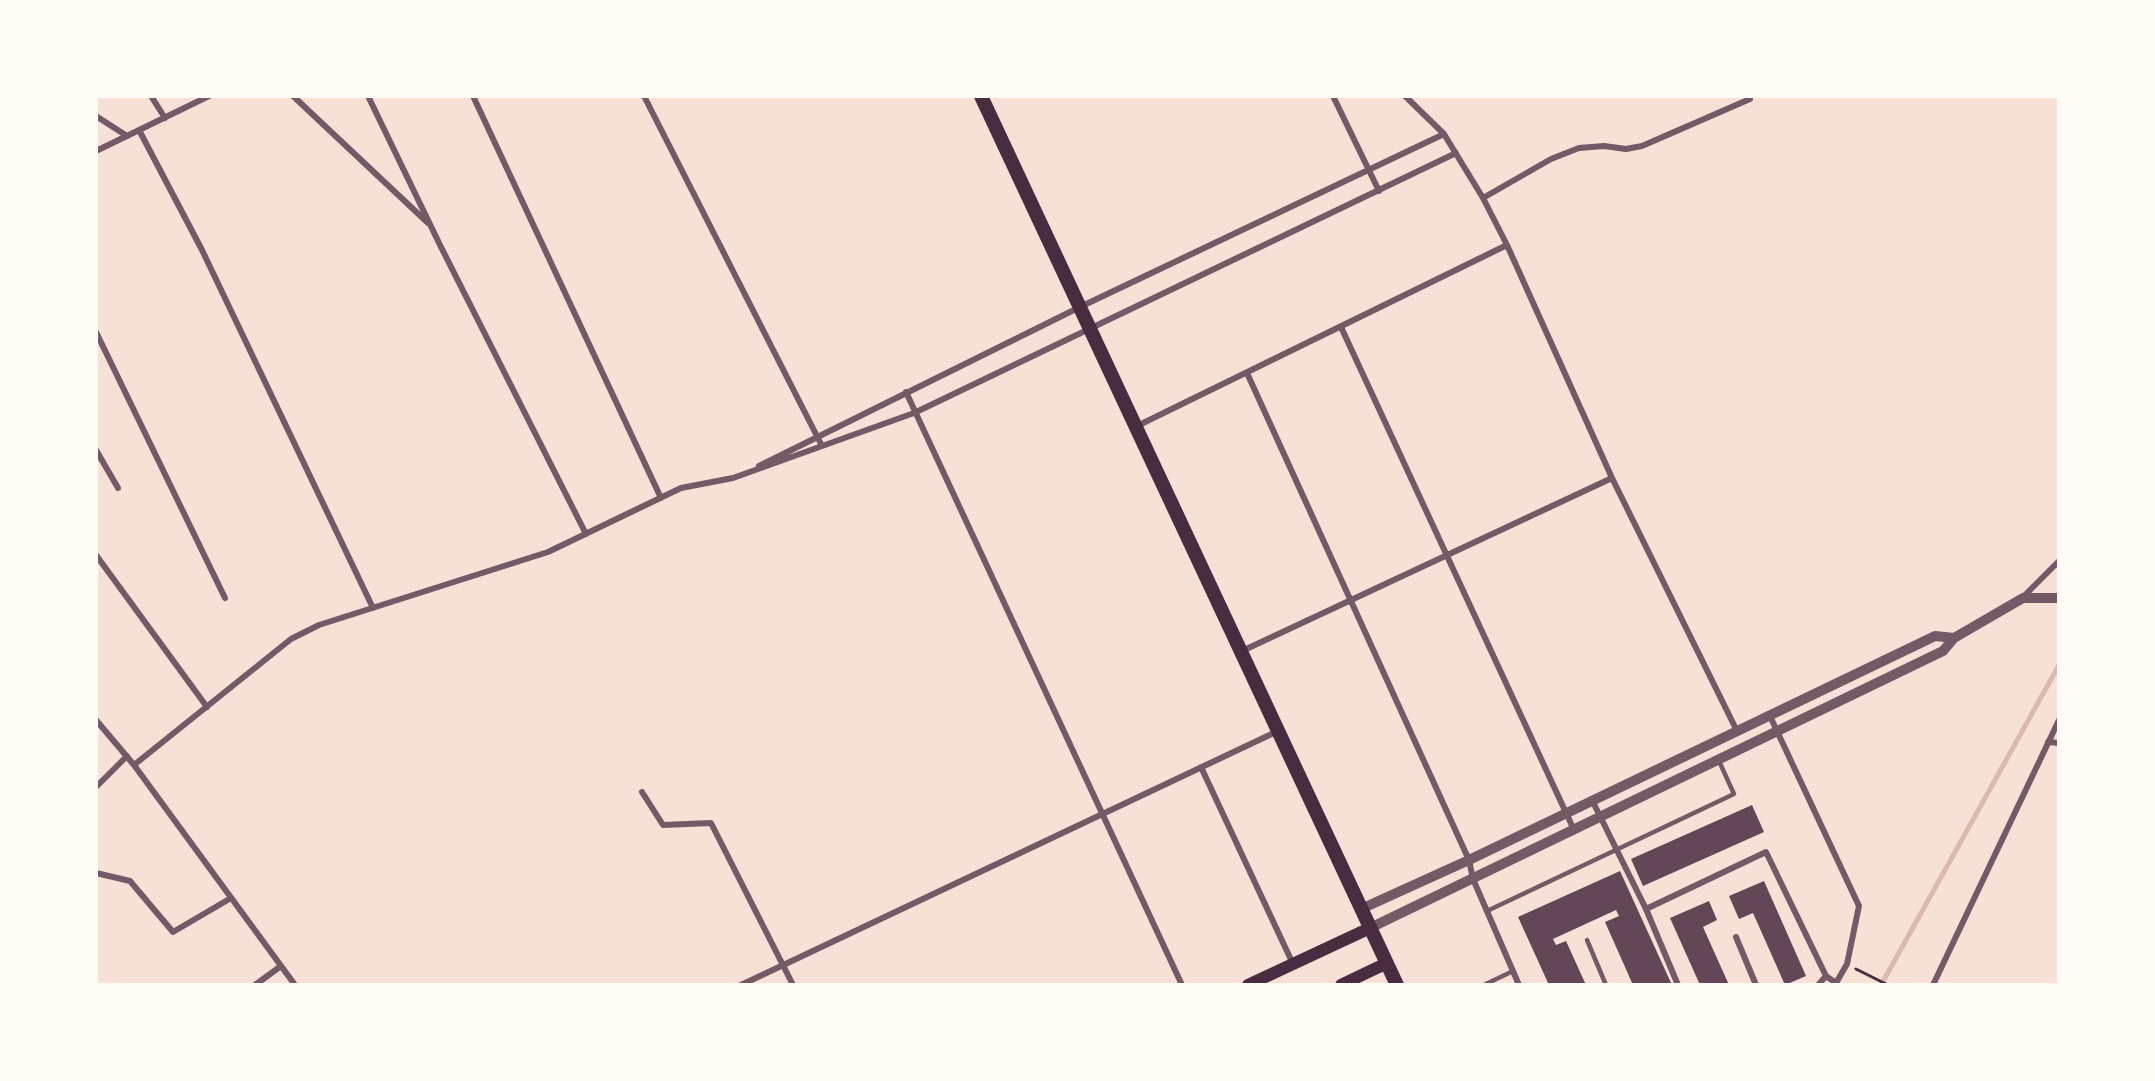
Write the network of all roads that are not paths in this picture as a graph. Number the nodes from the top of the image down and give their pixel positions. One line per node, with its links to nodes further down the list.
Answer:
1 (151, 96): 12 (street)
2 (209, 96): 12 (street)
3 (293, 96): 21 (street)
4 (368, 96): 21 (street)
5 (473, 96): 37 (street)
6 (644, 96): 31 (street)
7 (981, 96): 23 (main road)
8 (1333, 96): 18 (street)
9 (1406, 96): 14 (street)
10 (1750, 99): 20 (street)
11 (96, 116): 15 (street)
12 (165, 118): 13 (street)
13 (139, 130): 15 (street); 46 (street)
14 (1444, 134): 17 (street); 18 (street)
15 (128, 136): 16 (street)
16 (96, 151)
17 (1456, 153): 19 (street); 20 (street)
18 (1368, 170): 19 (street); 23 (street)
19 (1379, 191): 25 (street)
20 (1483, 198): 22 (street)
21 (430, 226): 38 (street)
22 (1507, 245): 24 (street); 35 (street)
23 (1080, 307): 25 (main road); 28 (street)
24 (1341, 327): 27 (street); 40 (street)
25 (1090, 328): 29 (street); 30 (main road)
26 (96, 332): 42 (street)
27 (1247, 373): 30 (street); 43 (street)
28 (906, 392): 29 (street); 31 (street)
29 (914, 413): 32 (street); 66 (street)
30 (1137, 427): 48 (main road)
31 (816, 437): 32 (street); 34 (street)
32 (822, 446): 34 (street)
33 (96, 450): 36 (street)
34 (733, 478): 37 (street)
35 (1612, 478): 40 (street); 53 (street)
36 (118, 489)
37 (661, 498): 38 (street)
38 (586, 534): 46 (street)
39 (96, 555): 49 (street)
40 (1447, 555): 43 (street); 65 (street)
41 (2059, 561): 44 (street)
42 (225, 598)
43 (1352, 598): 48 (street); 70 (street)
44 (2023, 598): 45 (street); 47 (street)
45 (2059, 598)
46 (374, 608): 49 (street)
47 (1954, 638): 50 (street); 55 (street)
48 (1241, 651): 54 (main road)
49 (207, 707): 60 (street)
50 (1769, 714): 53 (street); 55 (street)
51 (96, 720): 58 (street)
52 (2059, 720): 56 (street)
53 (1736, 729): 64 (street)
54 (1278, 731): 61 (street); 74 (main road)
55 (1777, 732): 59 (street); 86 (street)
56 (2048, 742): 57 (street); 101 (street)
57 (2059, 743)
58 (127, 756): 60 (street); 62 (street)
59 (1719, 760): 67 (street); 69 (lane)
60 (134, 765): 73 (street)
61 (1201, 767): 66 (street); 81 (street)
62 (96, 787)
63 (642, 792): 82 (street)
64 (1592, 800): 65 (street); 67 (street)
65 (1567, 812): 68 (street); 70 (street)
66 (1101, 815): 82 (street); 91 (street)
67 (1601, 817): 68 (street); 69 (street)
68 (1574, 830): 72 (street)
69 (1617, 849): 75 (street); 76 (lane)
70 (1469, 860): 72 (street); 74 (street)
71 (96, 873): 73 (street)
72 (1473, 879): 76 (street); 77 (street)
73 (231, 898): 83 (street)
74 (1361, 909): 77 (main road)
75 (1646, 909): 85 (street); 98 (street)
76 (1487, 911): 84 (street)
77 (1370, 928): 80 (main road); 81 (main road)
78 (1736, 937): 99 (street)
79 (1587, 940): 97 (lane)
80 (1387, 963): 93 (main road); 94 (main road)
81 (1293, 964): 92 (main road)
82 (784, 965): 89 (street); 90 (street)
83 (281, 966): 87 (street); 88 (street)
84 (1514, 971): 95 (lane); 96 (street)
85 (1826, 976): 86 (street); 100 (street)
86 (1836, 984)
87 (255, 985)
88 (295, 985)
89 (741, 985)
90 (793, 985)
91 (1182, 985)
92 (1248, 985)
93 (1341, 985)
94 (1398, 985)
95 (1484, 985)
96 (1519, 985)
97 (1606, 985)
98 (1678, 985)
99 (1756, 985)
100 (1818, 985)
101 (1933, 985)

